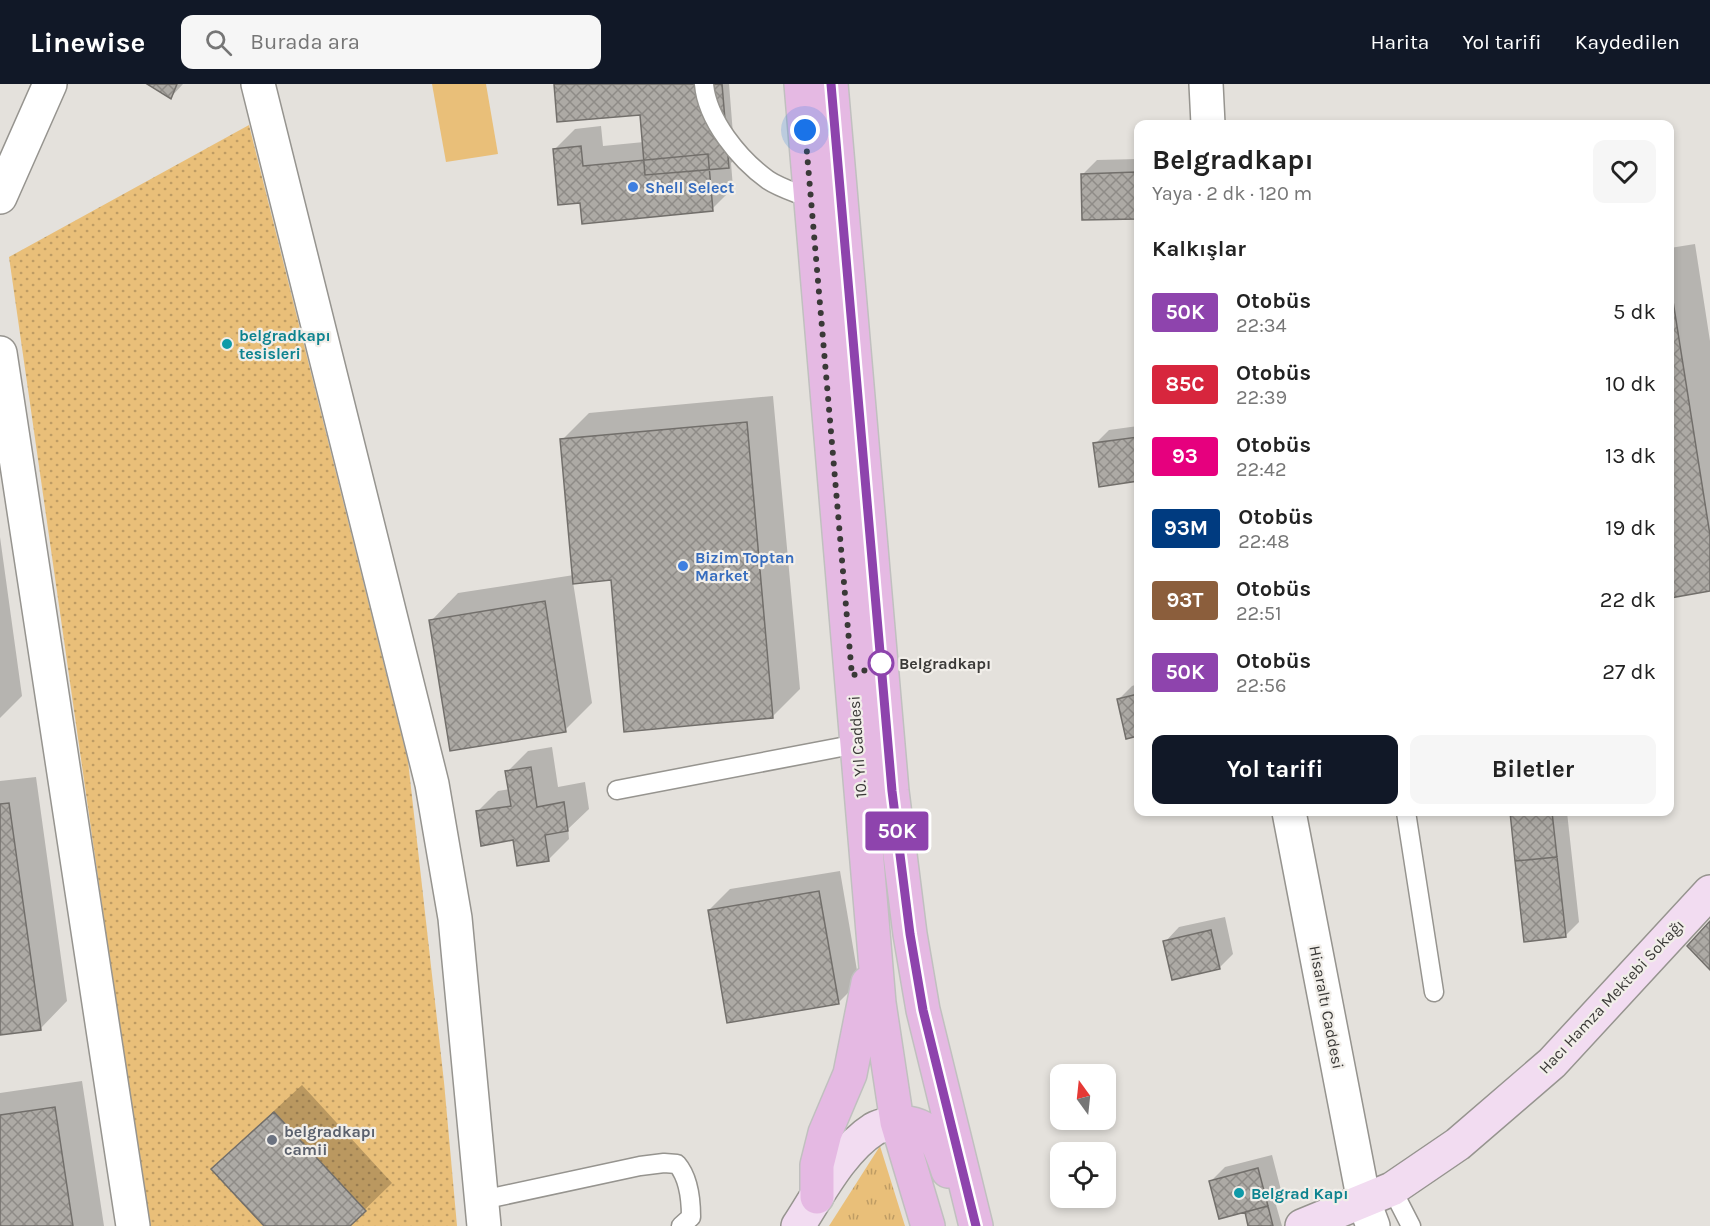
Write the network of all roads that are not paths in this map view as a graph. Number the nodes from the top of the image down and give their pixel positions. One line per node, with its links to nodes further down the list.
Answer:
1 (50, 84): 8 (street)
2 (258, 84): 21 (street)
3 (704, 84): 9 (lane)
4 (801, 84): 9 (main road, 10. Yıl Caddesi)
5 (831, 84): 22 (main road, 10. Yıl Caddesi)
6 (1206, 84): 7 (street)
7 (1208, 120)
8 (0, 197)
9 (811, 199): 11 (main road, 10. Yıl Caddesi)
10 (0, 353): 23 (street)
11 (857, 744): 12 (lane); 16 (main road, 10. Yıl Caddesi)
12 (617, 790)
13 (1290, 816): 20 (street, Hisaraltı Caddesi)
14 (1407, 816): 17 (lane)
15 (1710, 892): 20 (street, Hacı Hamza Mektebi Sokağı)
16 (874, 955): 18 (main road, 10. Yıl Caddesi); 19 (main road)
17 (1434, 992)
18 (897, 1122): 19 (street); 22 (main road); 26 (main road, 10. Yıl Caddesi)
19 (817, 1197): 25 (street)
20 (1376, 1206): 27 (street, Hacı Hamza Mektebi Sokağı); 28 (lane)
21 (483, 1213): 24 (lane)
22 (972, 1214)
23 (132, 1226)
24 (681, 1226)
25 (798, 1226)
26 (928, 1226)
27 (1302, 1226)
28 (1411, 1226)

